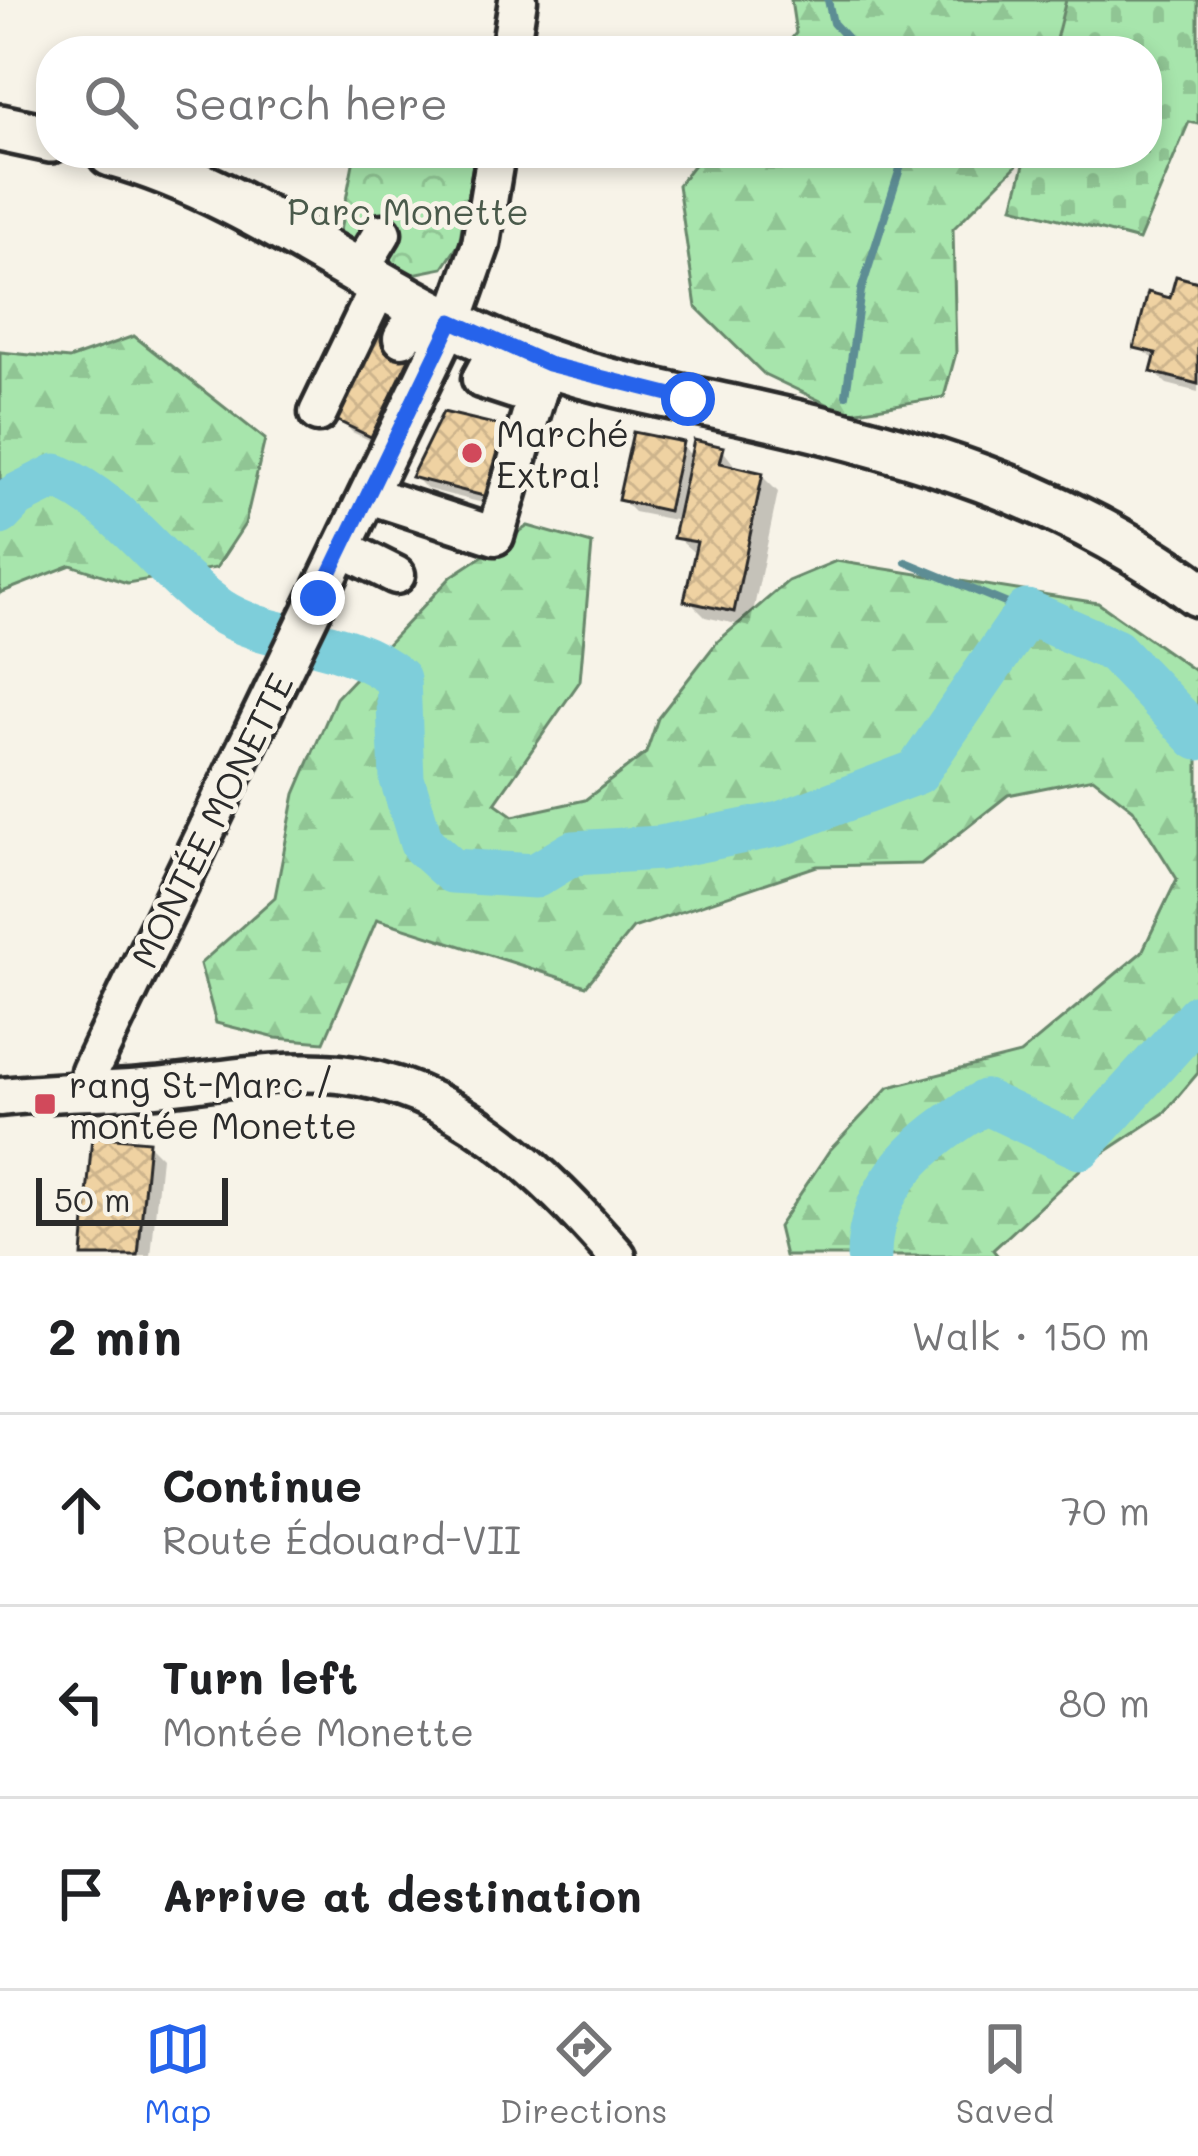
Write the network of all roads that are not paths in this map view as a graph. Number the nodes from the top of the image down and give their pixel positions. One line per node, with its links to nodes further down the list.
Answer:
1 (518, 0): 2 (street)
2 (512, 36)
3 (0, 128): 4 (main road)
4 (36, 136)
5 (154, 168): 7 (main road)
6 (486, 168): 8 (street, MONTÉE MONETTE)
7 (374, 262): 8 (main road); 11 (street)
8 (452, 321): 9 (street); 10 (main road); 12 (street, MONTÉE MONETTE)
9 (402, 338)
10 (542, 381): 12 (street); 15 (main road)
11 (318, 413)
12 (369, 494): 13 (street, MONTÉE MONETTE)
13 (342, 548): 14 (street); 16 (street, MONTÉE MONETTE)
14 (396, 574)
15 (1198, 593)
16 (88, 1089): 17 (street); 18 (street)
17 (0, 1097)
18 (617, 1256)

